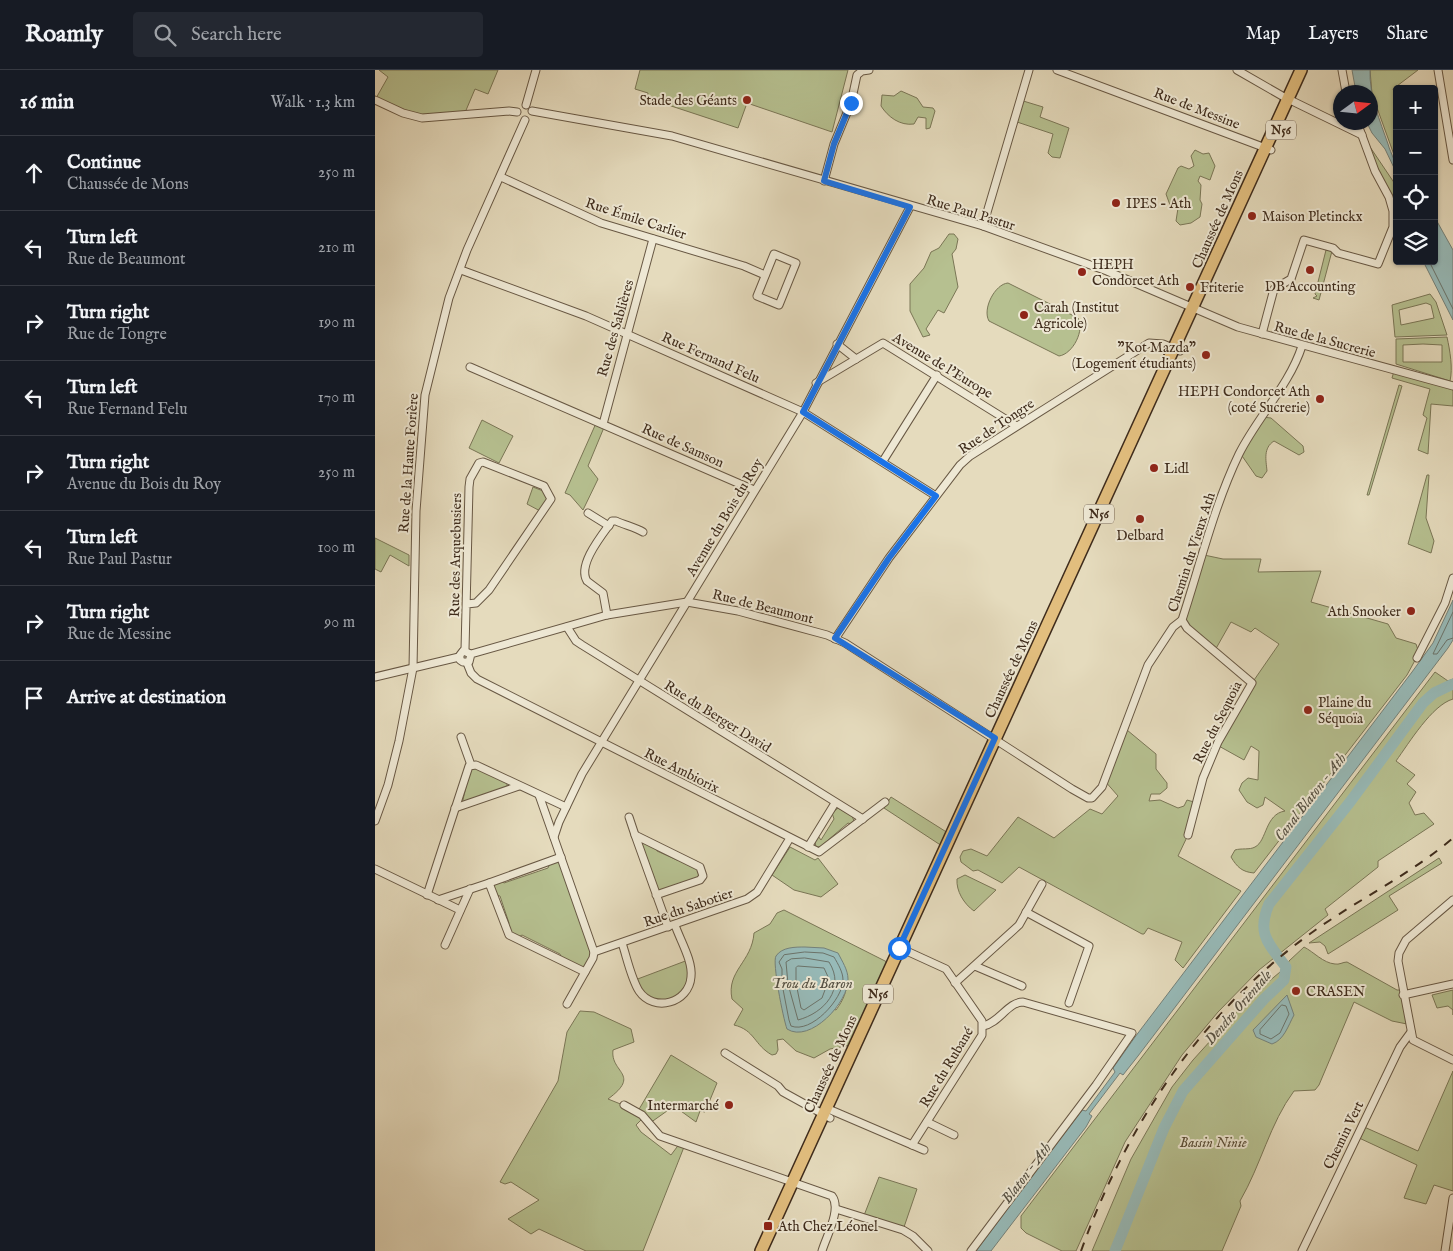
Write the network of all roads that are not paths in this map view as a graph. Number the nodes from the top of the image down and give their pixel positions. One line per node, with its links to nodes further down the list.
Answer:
1 (536, 70): 13 (street)
2 (869, 70): 21 (street)
3 (1029, 70): 24 (street)
4 (1057, 70): 18 (street, Rue de Messine)
5 (1237, 70): 12 (street)
6 (1301, 70): 12 (main road, Chaussée de Mons / N56)
7 (1307, 70): 12 (main road, Chaussée de Mons / N56)
8 (1341, 70): 10 (street)
9 (1438, 70): 19 (street)
10 (1344, 85)
11 (375, 100): 14 (street)
12 (1291, 100): 17 (street); 18 (main road, Chaussée de Mons / N56)
13 (529, 108): 14 (street); 15 (street); 21 (street, Rue Paul Pastur)
14 (517, 112): 15 (street)
15 (525, 120): 20 (street, Rue de la Haute Forière)
16 (1360, 130): 17 (street)
17 (1361, 134): 23 (street)
18 (1269, 149): 29 (main road, Chaussée de Mons / N56)
19 (1453, 160)
20 (501, 176): 26 (street, Rue Émile Carlier); 27 (street, Rue de la Haute Forière)
21 (824, 181): 22 (street, Rue Paul Pastur)
22 (910, 207): 24 (street, Rue Paul Pastur); 32 (street, Avenue du Bois du Roy)
23 (1393, 220)
24 (983, 226): 29 (street, Rue Paul Pastur)
25 (1393, 234): 31 (street)
26 (653, 239): 28 (street, Rue Émile Carlier); 30 (street, Rue des Sablières)
27 (461, 270): 30 (street, Rue Fernand Felu); 60 (street, Rue de la Haute Forière)
28 (765, 275): 28 (street)
29 (1196, 308): 31 (street, Rue de la Sucrerie); 34 (main road, Chaussée de Mons / N56)
30 (627, 334): 40 (street, Rue Fernand Felu); 41 (street, Rue des Sablières)
31 (1262, 334): 33 (street, Rue de la Sucrerie)
32 (837, 344): 35 (street); 38 (street, Avenue du Bois du Roy)
33 (1302, 346): 39 (street, Rue de la Sucrerie); 53 (street, Chemin du Vieux Ath)
34 (1177, 350): 42 (street, Rue de Tongre); 64 (main road, Chaussée de Mons / N56)
35 (856, 358): 37 (street, Avenue de l'Europe); 38 (street, Avenue de l'Europe)
36 (469, 368): 41 (street, Rue de Samson)
37 (937, 375): 42 (street, Avenue de l'Europe); 43 (street)
38 (816, 383): 40 (street, Avenue du Bois du Roy)
39 (1453, 386)
40 (803, 412): 43 (street, Rue Fernand Felu); 44 (street, Avenue du Bois du Roy)
41 (603, 424): 44 (street, Rue de Samson)
42 (1015, 425): 45 (street, Rue de Tongre)
43 (883, 462): 45 (street, Rue Fernand Felu)
44 (754, 490): 50 (street, Avenue du Bois du Roy)
45 (936, 496): 55 (street, Rue de Tongre)
46 (588, 513): 47 (street)
47 (609, 526): 48 (street); 52 (street)
48 (643, 532)
49 (1453, 578): 58 (street)
50 (687, 602): 52 (street, Rue de Beaumont); 55 (street, Rue de Beaumont); 62 (street, Avenue du Bois du Roy)
51 (467, 604): 51 (street, Rue des Arquebusiers); 56 (street, Rue des Arquebusiers)
52 (607, 615): 54 (street, Rue de Beaumont)
53 (1182, 620): 64 (street, Chemin du Vieux Ath); 77 (street, Rue du Sequoïa)
54 (567, 627): 56 (street, Rue de Beaumont); 62 (street, Rue du Berger David)
55 (835, 638): 64 (street, Rue de Beaumont)
56 (468, 652): 57 (street); 59 (street)
57 (459, 658): 59 (street); 60 (street)
58 (1417, 658)
59 (467, 663): 65 (street, Rue Ambiorix)
60 (413, 668): 61 (street); 75 (street, Rue de la Haute Forière)
61 (375, 676)
62 (638, 681): 65 (street, Avenue du Bois du Roy); 70 (street, Rue du Berger David)
63 (461, 737): 66 (street)
64 (998, 741): 95 (main road, Chaussée de Mons / N56)
65 (602, 743): 71 (street, Avenue du Bois du Roy); 79 (street, Rue Ambiorix)
66 (471, 764): 67 (street); 72 (street)
67 (519, 786): 68 (street); 72 (street)
68 (539, 795): 71 (street); 78 (street)
69 (885, 802): 74 (street)
70 (835, 803): 74 (street, Rue du Berger David); 80 (street)
71 (566, 807): 78 (street, Avenue du Bois du Roy)
72 (455, 808): 86 (street)
73 (629, 818): 76 (street)
74 (863, 819): 80 (street)
75 (375, 821)
76 (635, 835): 87 (street); 87 (street)
77 (1188, 835)
78 (554, 837): 81 (street)
79 (789, 838): 80 (street, Rue Ambiorix); 92 (street, Rue du Sabotier)
80 (808, 848)
81 (561, 857): 83 (street); 96 (street)
82 (375, 869): 86 (street)
83 (489, 883): 85 (street); 98 (street)
84 (1042, 884): 91 (street)
85 (470, 889): 88 (street); 90 (street)
86 (427, 895): 88 (street)
87 (656, 895): 92 (street)
88 (438, 900): 90 (street)
89 (1453, 900): 102 (street)
90 (460, 910): 94 (street)
91 (1026, 912): 97 (street); 103 (street)
92 (672, 926): 93 (street, Rue du Sabotier); 93 (street)
93 (622, 943): 96 (street, Rue du Sabotier)
94 (445, 945)
95 (903, 949): 99 (street, Rue du Rubané); 110 (main road, Chaussée de Mons / N56)
96 (593, 952): 98 (street)
97 (975, 966): 99 (street); 101 (street)
98 (585, 972): 104 (street)
99 (955, 983): 105 (street, Rue du Rubané)
100 (1453, 984): 102 (street)
101 (1022, 986)
102 (1403, 995): 106 (street)
103 (1069, 1003)
104 (567, 1004)
105 (983, 1026): 111 (street, Rue du Rubané); 122 (street)
106 (1411, 1032): 108 (street); 123 (street, Chemin Vert)
107 (725, 1053): 110 (street)
108 (1453, 1060)
109 (623, 1105): 115 (street)
110 (828, 1113): 113 (street); 115 (main road, Chaussée de Mons / N56)
111 (927, 1122): 112 (street); 113 (street, Rue du Rubané)
112 (954, 1135)
113 (912, 1145): 114 (street)
114 (924, 1150)
115 (796, 1182): 117 (street); 118 (main road, Chaussée de Mons / N56); 119 (main road, Chaussée de Mons / N56)
116 (1453, 1198): 124 (street)
117 (836, 1209): 120 (street); 121 (street)
118 (761, 1251)
119 (768, 1251)
120 (822, 1251)
121 (928, 1251)
122 (971, 1251)
123 (1302, 1251)
124 (1445, 1251)

